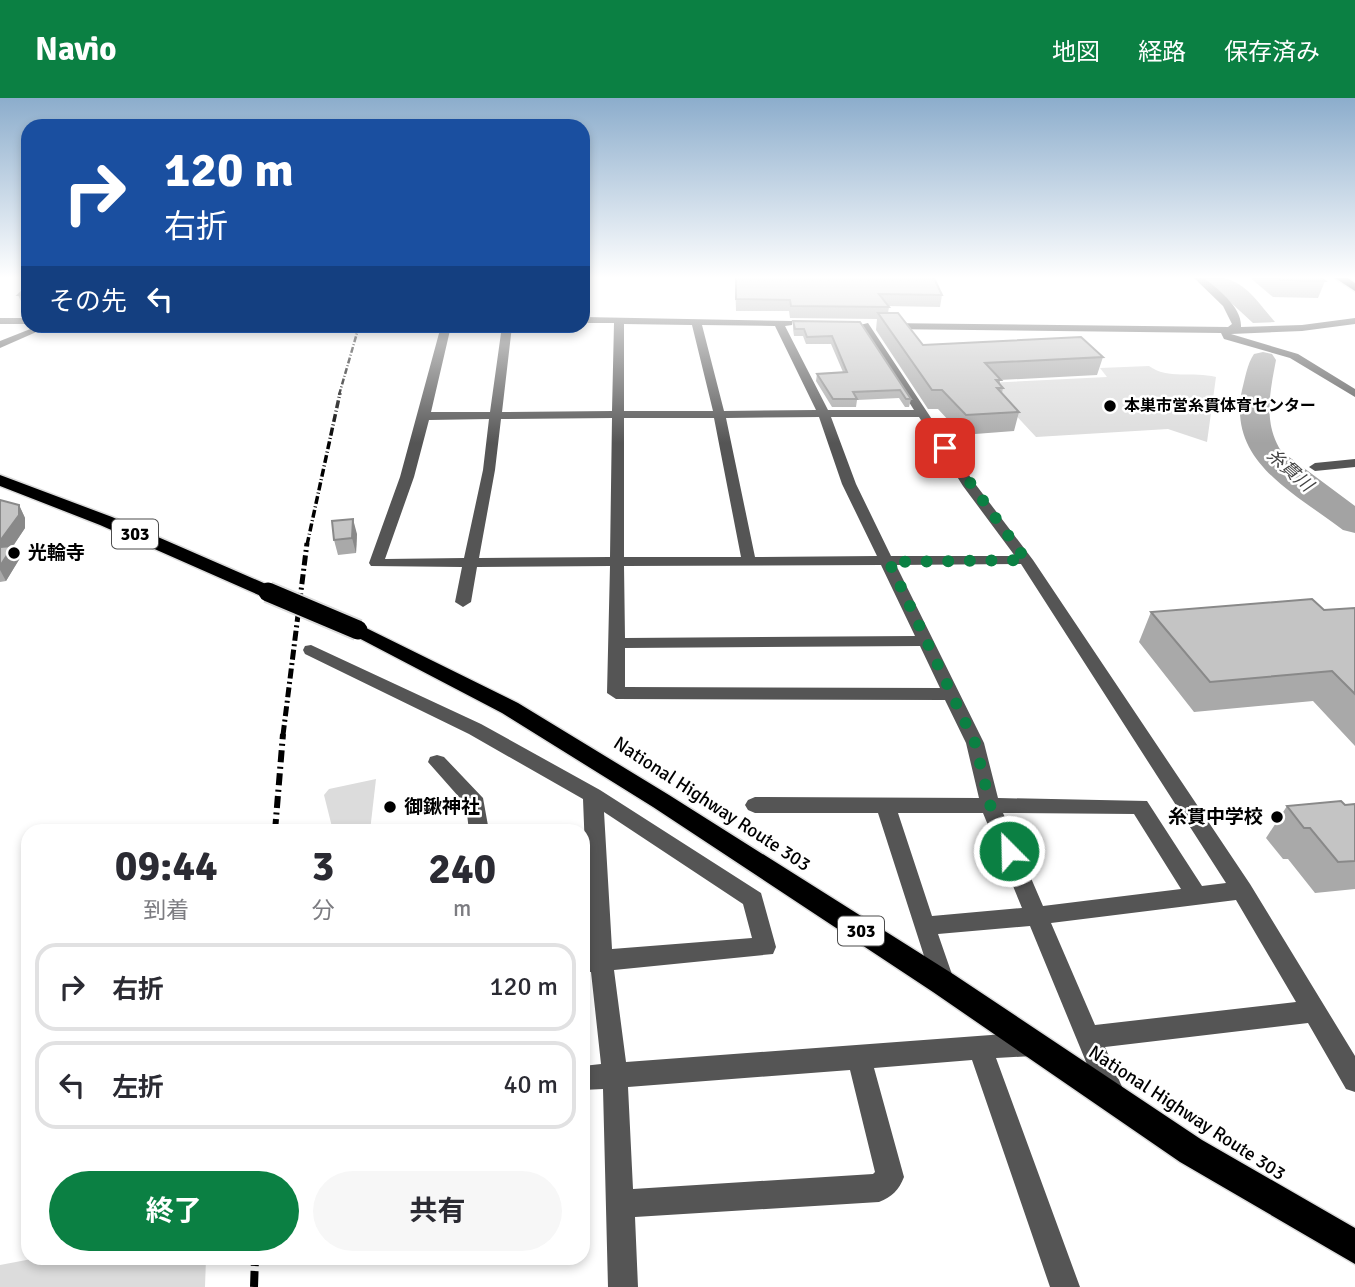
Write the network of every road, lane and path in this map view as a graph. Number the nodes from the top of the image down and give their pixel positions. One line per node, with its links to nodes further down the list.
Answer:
1 (619, 331): 14 (street)
2 (698, 331): 15 (street)
3 (783, 331): 12 (street)
4 (863, 331): 11 (street)
5 (1228, 331): 10 (street)
6 (28, 333): 9 (street)
7 (444, 333): 16 (street)
8 (506, 333): 13 (street)
9 (0, 345)
10 (1355, 394)
11 (922, 413): 12 (street); 20 (street)
12 (824, 414): 15 (street); 23 (street)
13 (495, 415): 14 (street); 16 (street); 24 (street)
14 (618, 415): 15 (street); 21 (street)
15 (720, 415): 22 (street)
16 (424, 416): 24 (street)
17 (1355, 463): 18 (street)
18 (1314, 467)
19 (0, 480): 43 (highway, National Highway Route 303 / 303, bridge)
20 (1026, 560): 23 (street); 37 (street)
21 (619, 561): 22 (street); 24 (street); 27 (street)
22 (749, 562): 23 (street)
23 (889, 562): 26 (street)
24 (472, 563): 25 (street)
25 (463, 602)
26 (926, 641): 27 (street); 29 (street)
27 (617, 643): 29 (street)
28 (311, 650): 31 (street)
29 (951, 694): 34 (street)
30 (438, 762): 35 (street)
31 (593, 795): 36 (street); 42 (street)
32 (755, 805): 33 (street)
33 (886, 807): 34 (street); 41 (street)
34 (991, 808): 38 (street); 40 (street)
35 (479, 824)
36 (590, 827)
37 (1242, 890): 38 (street); 44 (street)
38 (1196, 895): 40 (street)
39 (590, 905): 42 (street)
40 (1036, 916): 41 (street); 45 (street)
41 (925, 926): 43 (street)
42 (592, 962): 49 (street)
43 (943, 983): 46 (highway, National Highway Route 303 / 303)
44 (1316, 1012): 45 (street); 51 (street)
45 (1088, 1037): 52 (street)
46 (1032, 1044): 47 (street); 52 (highway, National Highway Route 303 / 303)
47 (979, 1048): 48 (street); 56 (street)
48 (859, 1057): 49 (street); 53 (street)
49 (615, 1075): 50 (street); 53 (street)
50 (590, 1077)
51 (1355, 1080)
52 (1114, 1097): 54 (highway, National Highway Route 303 / 303)
53 (620, 1204): 55 (street)
54 (1355, 1247)
55 (623, 1287)
56 (1065, 1287)

